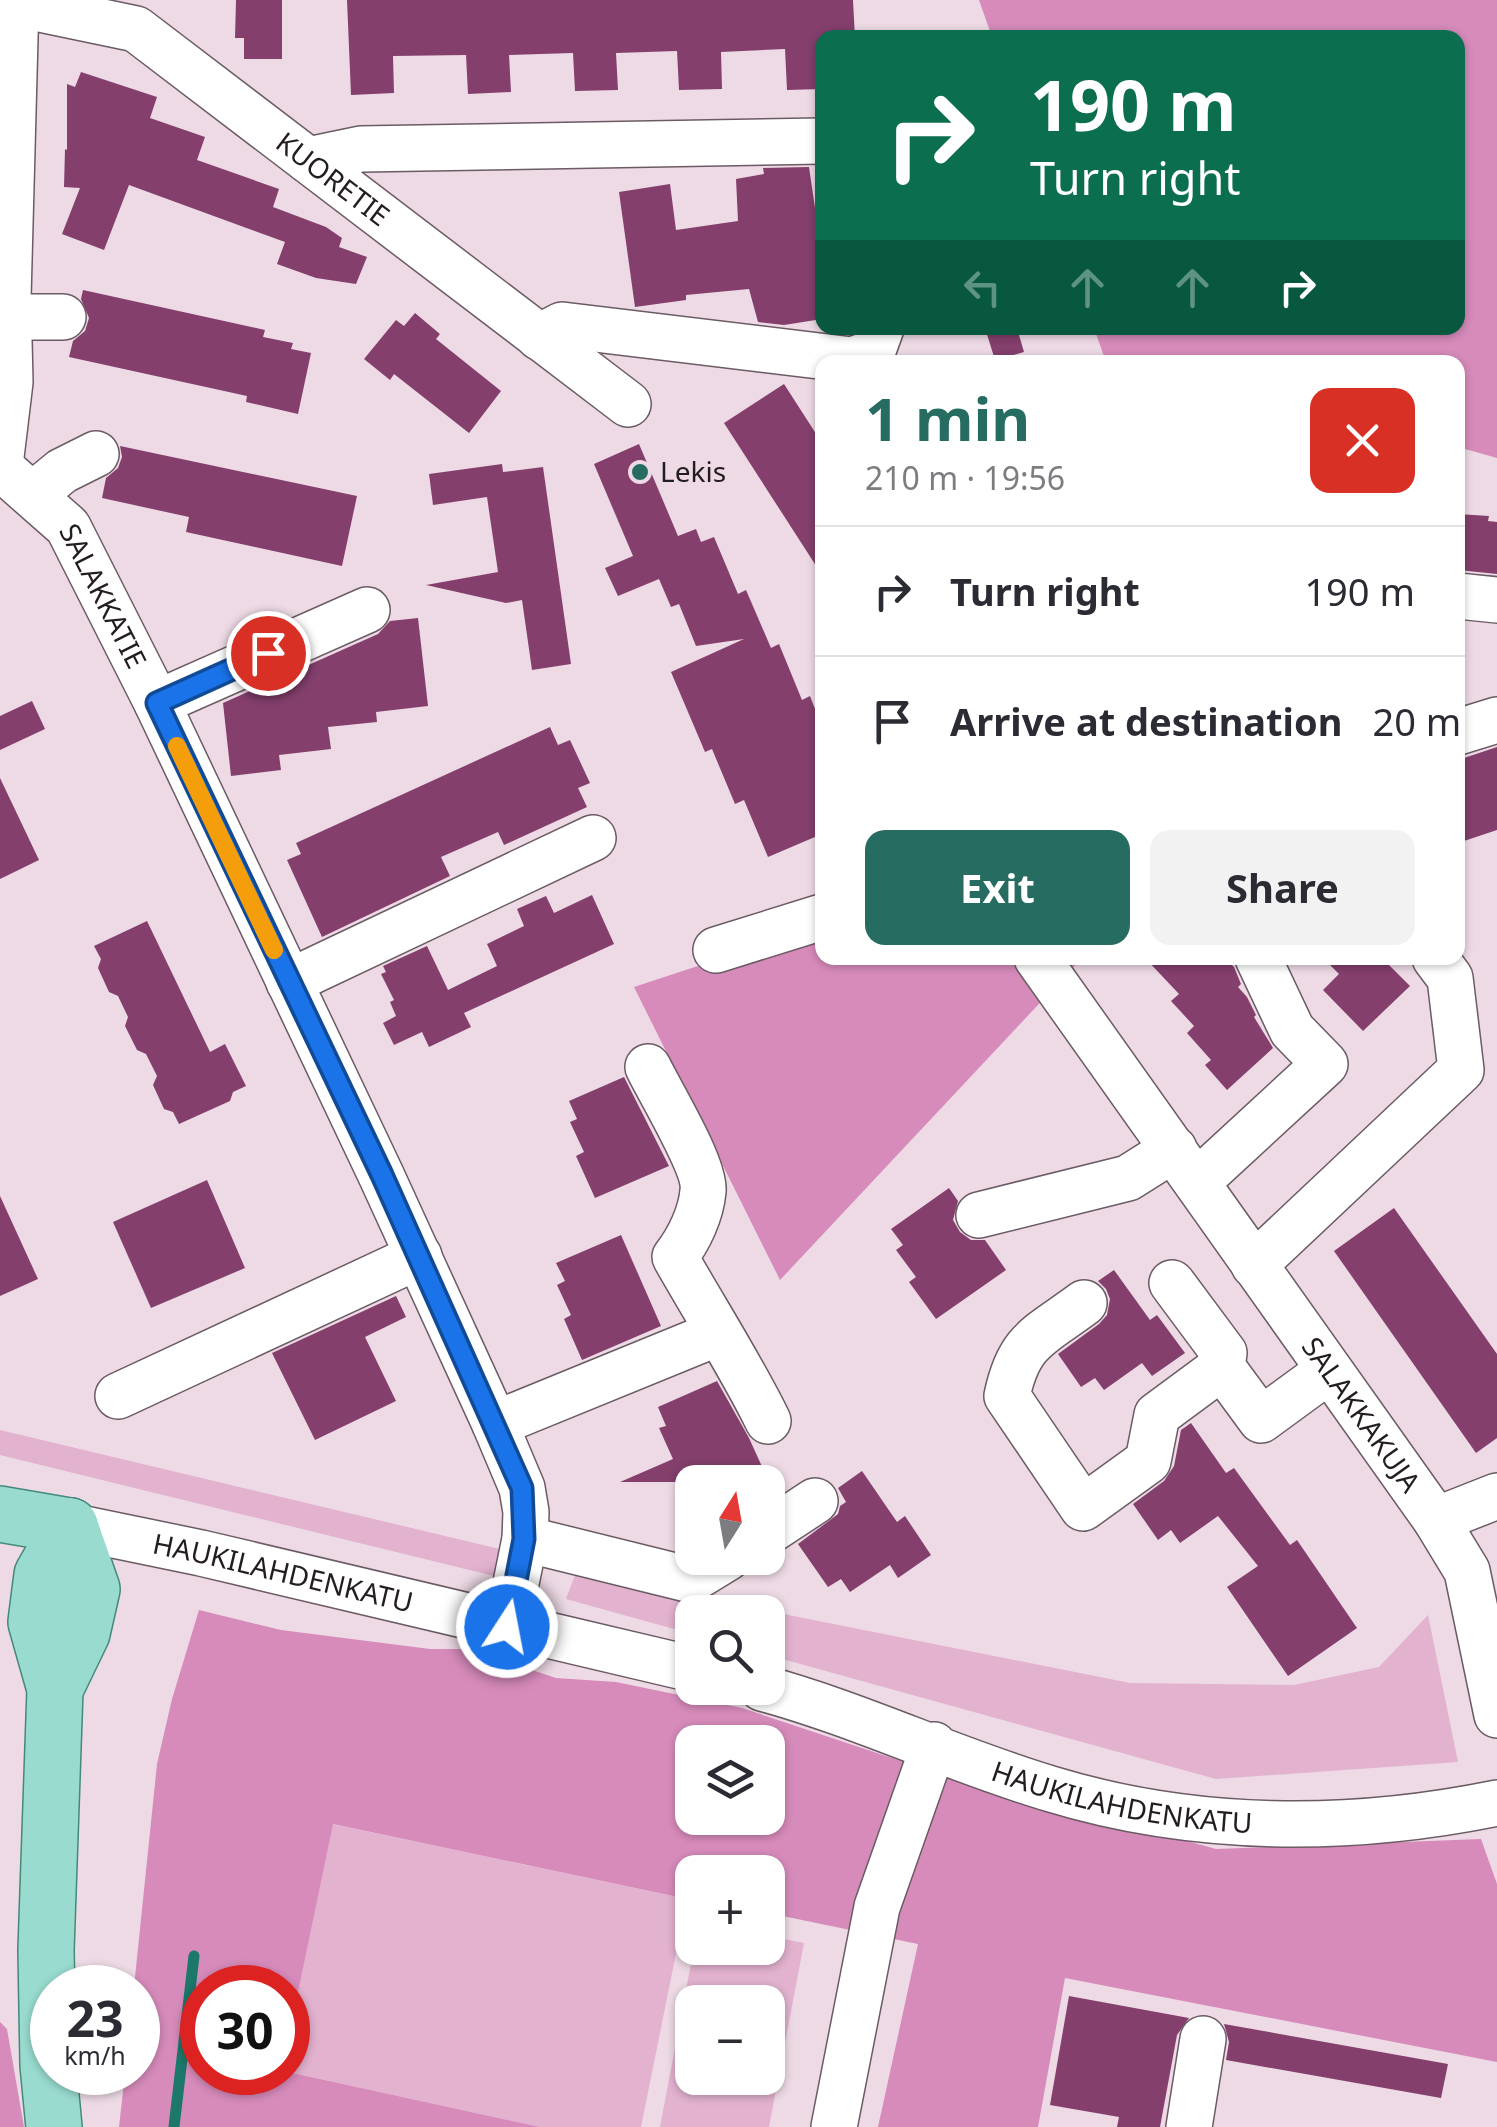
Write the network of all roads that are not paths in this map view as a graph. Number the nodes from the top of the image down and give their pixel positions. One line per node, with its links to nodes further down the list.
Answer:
1 (16, 2): 3 (street, KUORETIE); 4 (street)
2 (815, 140): 3 (street)
3 (308, 160): 7 (street, KUORETIE)
4 (5, 304): 5 (street); 12 (street)
5 (63, 317)
6 (878, 335): 8 (street)
7 (538, 337): 9 (street); 10 (street, KUORETIE)
8 (864, 355)
9 (815, 356)
10 (628, 404)
11 (96, 454): 12 (street)
12 (11, 475): 16 (street, SALAKKATIE)
13 (1465, 597): 14 (street)
14 (1497, 600)
15 (367, 610): 16 (street)
16 (157, 703): 25 (street, SALAKKATIE)
17 (1497, 720): 18 (street)
18 (1465, 730)
19 (592, 838): 25 (street)
20 (815, 918): 21 (street)
21 (716, 950)
22 (1041, 965): 28 (street, SALAKKAKUJA)
23 (1261, 965): 28 (street)
24 (1440, 965): 27 (street)
25 (289, 982): 30 (street, SALAKKATIE)
26 (648, 1067): 34 (street)
27 (1479, 1068): 31 (street)
28 (1180, 1157): 29 (street); 31 (street, SALAKKAKUJA)
29 (979, 1215)
30 (419, 1256): 37 (street); 39 (street, SALAKKATIE)
31 (1254, 1266): 36 (street, SALAKKAKUJA)
32 (1172, 1283): 35 (street)
33 (1084, 1303): 35 (street)
34 (718, 1333): 38 (street); 39 (street)
35 (1222, 1367): 36 (street)
36 (1328, 1371): 43 (street, SALAKKAKUJA)
37 (118, 1396)
38 (768, 1421)
39 (495, 1424): 45 (street, SALAKKATIE)
40 (1497, 1496): 43 (street)
41 (815, 1501): 44 (street)
42 (29, 1517): 47 (street, HAUKILAHDENKATU); 54 (main road)
43 (1436, 1520): 50 (street, SALAKKAKUJA)
44 (785, 1521)
45 (524, 1539): 46 (street); 47 (street, SALAKKATIE)
46 (699, 1575)
47 (507, 1627): 48 (street, HAUKILAHDENKATU)
48 (675, 1665)
49 (785, 1696): 51 (street, HAUKILAHDENKATU)
50 (1497, 1715)
51 (934, 1746): 52 (street, HAUKILAHDENKATU); 55 (street)
52 (1497, 1803)
53 (1203, 2039): 56 (street)
54 (54, 2127)
55 (834, 2127)
56 (1190, 2127)

